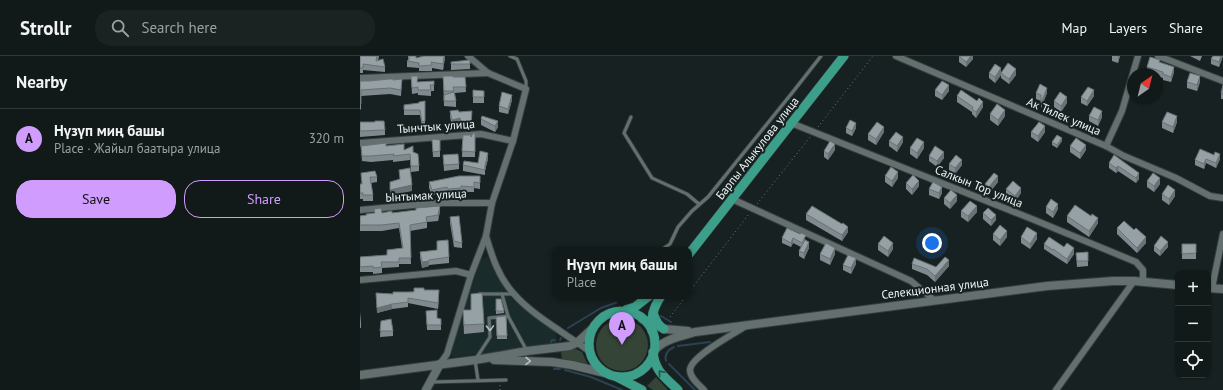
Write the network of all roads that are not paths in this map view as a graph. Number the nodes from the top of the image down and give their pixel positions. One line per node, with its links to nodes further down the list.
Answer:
1 (468, 56): 8 (street)
2 (510, 56): 11 (lane)
3 (820, 56): 20 (lane)
4 (844, 56): 13 (main road, Барпы Алыкулова улица)
5 (896, 56): 16 (street, Ак Тилек улица)
6 (1138, 56): 16 (street)
7 (1158, 56): 10 (street)
8 (488, 73): 9 (street); 11 (street)
9 (360, 78)
10 (1223, 81)
11 (526, 89): 14 (street)
12 (631, 118): 20 (lane)
13 (791, 123): 18 (main road, Барпы Алыкулова улица); 29 (street, Салкын Тор улица)
14 (513, 141): 15 (street, Тынчтык улица); 19 (street)
15 (360, 143)
16 (1106, 146): 17 (street, Ак Тилек улица)
17 (1223, 198)
18 (732, 199): 25 (main road, Барпы Алыкулова улица); 39 (street)
19 (492, 203): 21 (street, Ынтымак улица); 23 (street)
20 (699, 204): 24 (lane)
21 (360, 210)
22 (1223, 234): 30 (street)
23 (486, 236): 26 (street); 36 (street)
24 (666, 247)
25 (692, 250)
26 (471, 275): 27 (street); 34 (street)
27 (360, 280)
28 (1134, 281): 29 (street, Селекционная улица); 39 (street, Селекционная улица); 63 (street)
29 (1143, 282): 31 (street, Селекционная улица)
30 (1211, 284)
31 (1175, 285)
32 (1211, 288): 33 (street)
33 (1223, 289)
34 (466, 294): 35 (lane); 53 (street)
35 (502, 294): 36 (lane); 42 (lane)
36 (513, 294): 48 (street)
37 (645, 299): 40 (main road)
38 (659, 299): 41 (main road)
39 (934, 300): 43 (street, Селекционная улица)
40 (621, 311): 44 (main road); 45 (main road)
41 (653, 312): 44 (main road); 46 (main road)
42 (508, 316): 49 (lane); 52 (lane, one-way to 52)
43 (749, 324): 47 (street, Селекционная улица); 62 (street)
44 (652, 328): 46 (street, Селекционная улица); 51 (main road)
45 (592, 329): 48 (street); 50 (main road)
46 (664, 329): 47 (street, Селекционная улица)
47 (695, 332): 51 (street, Селекционная улица)
48 (578, 342): 49 (street); 50 (street)
49 (526, 351): 52 (street)
50 (590, 352): 55 (main road)
51 (653, 352): 55 (main road); 61 (main road, one-way to 51)
52 (475, 360): 53 (street); 55 (street, one-way to 55); 56 (lane)
53 (440, 364): 54 (street); 58 (street)
54 (360, 375)
55 (611, 375): 60 (main road)
56 (478, 380): 57 (lane); 58 (lane)
57 (506, 380)
58 (431, 382): 59 (street)
59 (426, 390)
60 (642, 390)
61 (678, 390)
62 (704, 390)
63 (1056, 390)

